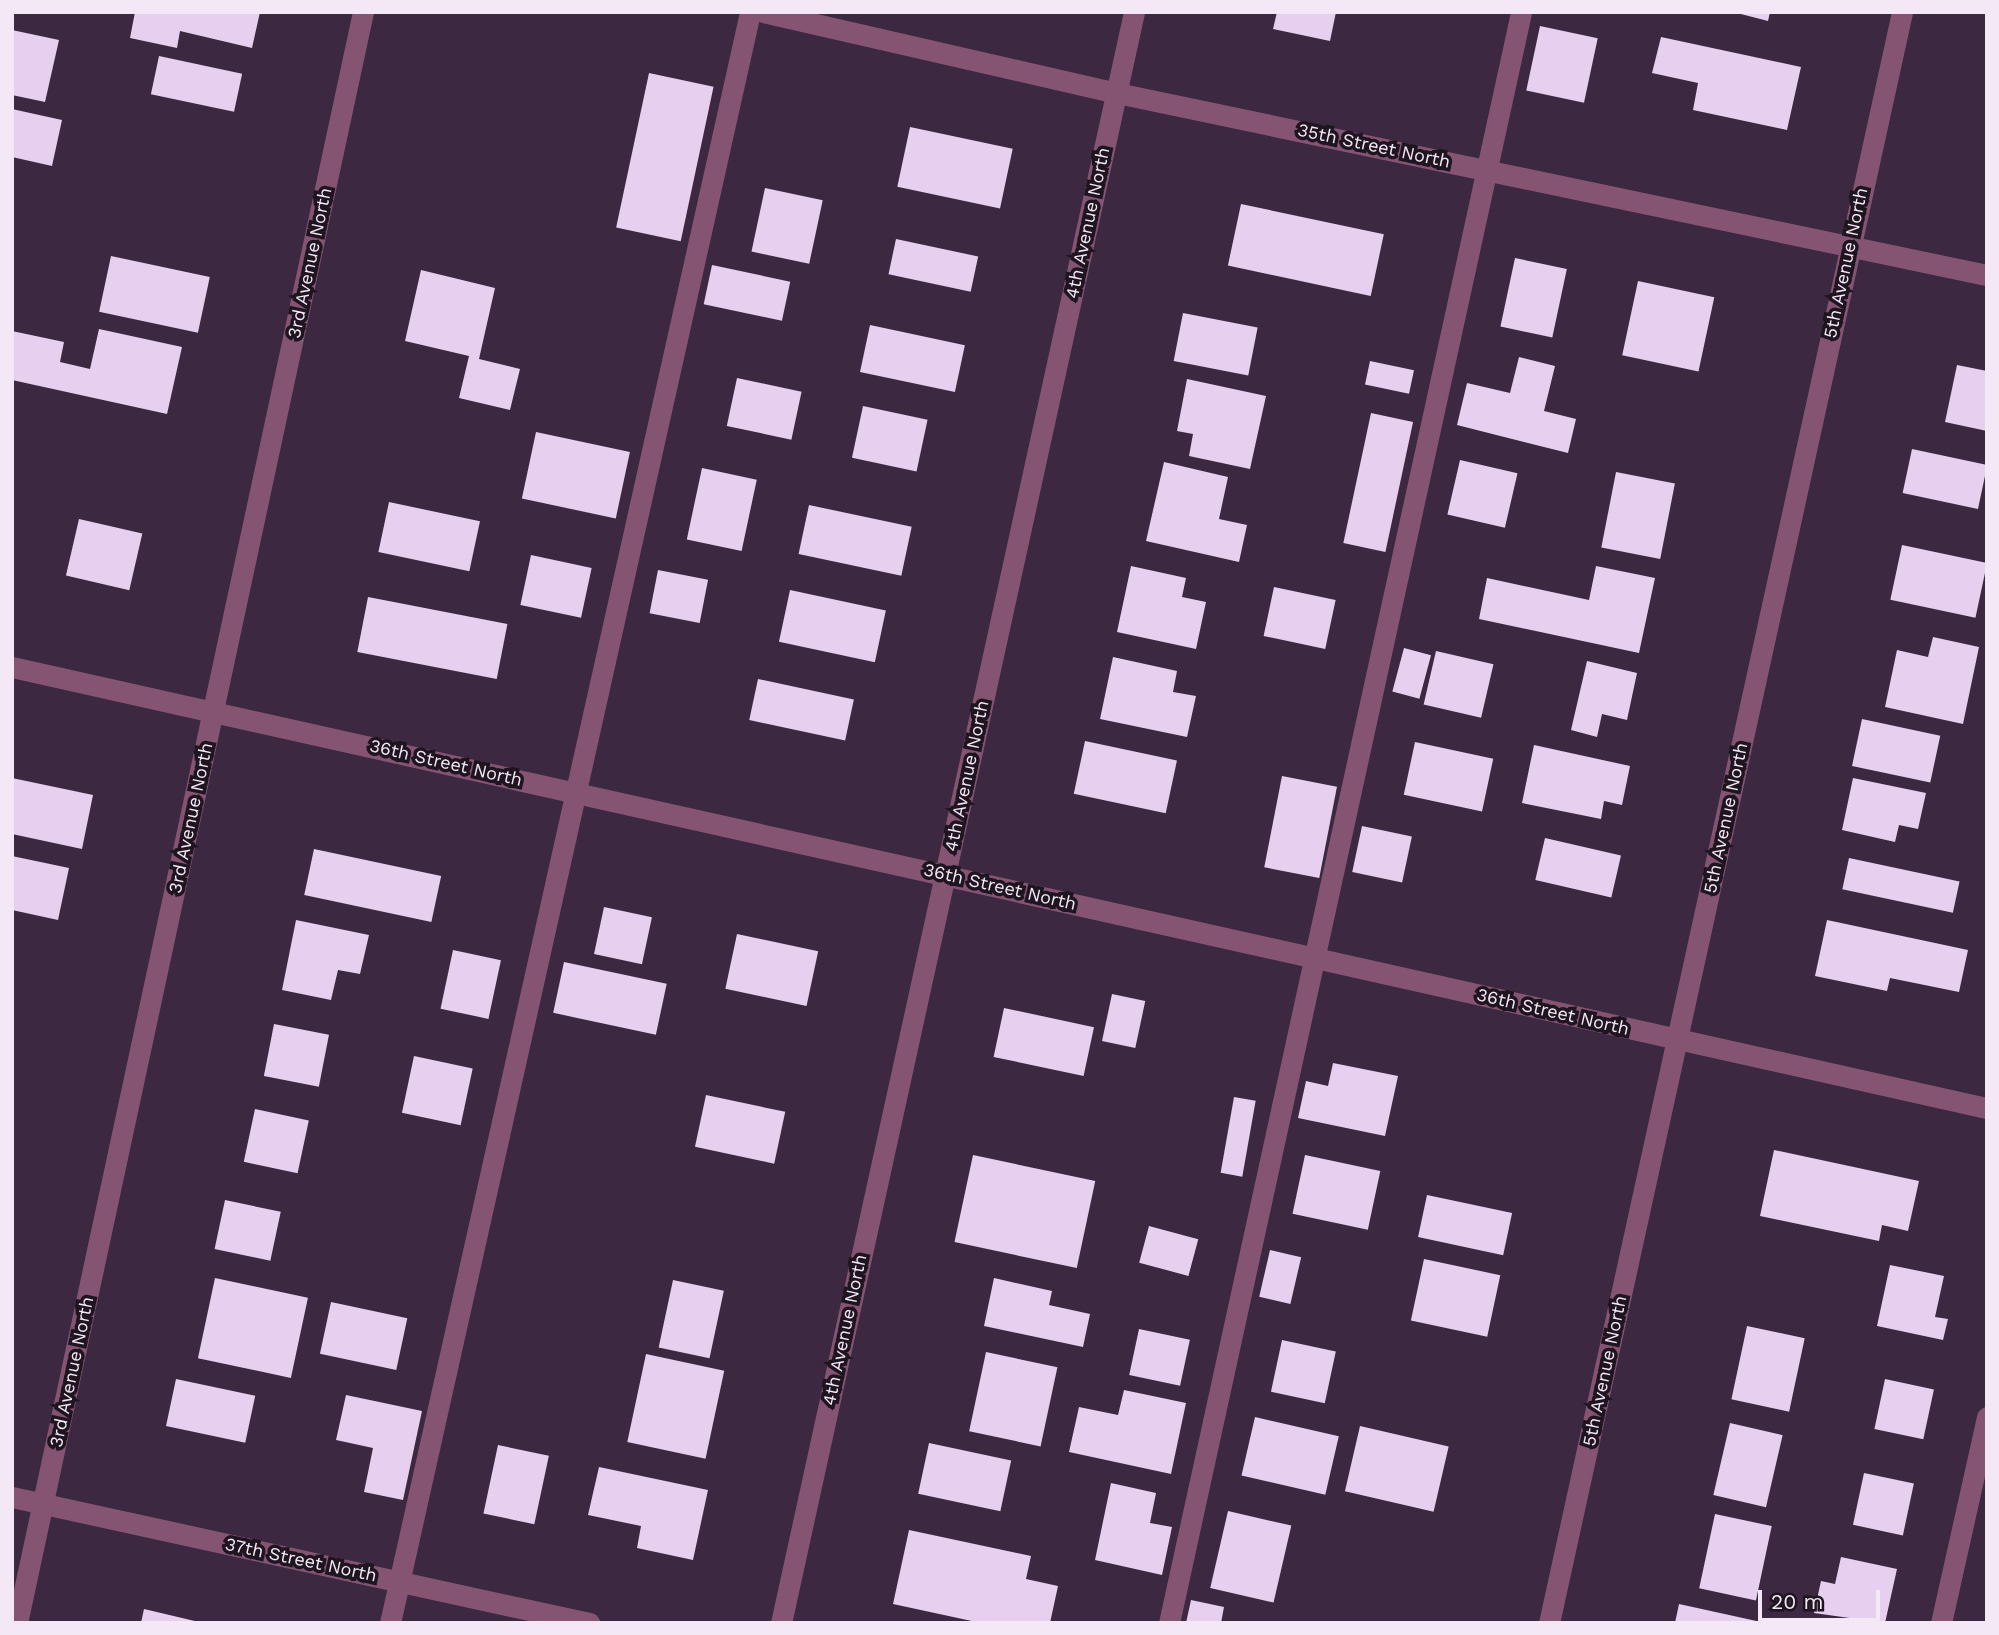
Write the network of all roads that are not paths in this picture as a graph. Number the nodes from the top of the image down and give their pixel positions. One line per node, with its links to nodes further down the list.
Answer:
1 (363, 12): 12 (street, 3rd Avenue North)
2 (750, 12): 13 (street)
3 (763, 12): 7 (street, 35th Street North)
4 (1134, 12): 7 (street, 4th Avenue North)
5 (1521, 12): 8 (street)
6 (1902, 12): 9 (street, 5th Avenue North)
7 (1117, 93): 8 (street, 35th Street North); 14 (street, 4th Avenue North)
8 (1486, 169): 9 (street, 35th Street North); 15 (street)
9 (1850, 245): 10 (street, 35th Street North); 16 (street, 5th Avenue North)
10 (1987, 275)
11 (12, 667): 12 (street, 36th Street North)
12 (214, 712): 13 (street, 36th Street North); 20 (street, 3rd Avenue North)
13 (578, 793): 14 (street, 36th Street North); 21 (street)
14 (945, 874): 15 (street, 36th Street North); 25 (street, 4th Avenue North)
15 (1314, 958): 16 (street, 36th Street North); 26 (street)
16 (1678, 1040): 17 (street, 36th Street North); 27 (street, 5th Avenue North)
17 (1987, 1108)
18 (1987, 1417): 28 (street)
19 (12, 1497): 20 (street, 37th Street North)
20 (44, 1504): 21 (street, 37th Street North); 22 (street, 3rd Avenue North)
21 (399, 1581): 23 (street); 24 (street, 37th Street North)
22 (17, 1623)
23 (390, 1623)
24 (589, 1623)
25 (781, 1623)
26 (1169, 1623)
27 (1549, 1623)
28 (1941, 1623)

